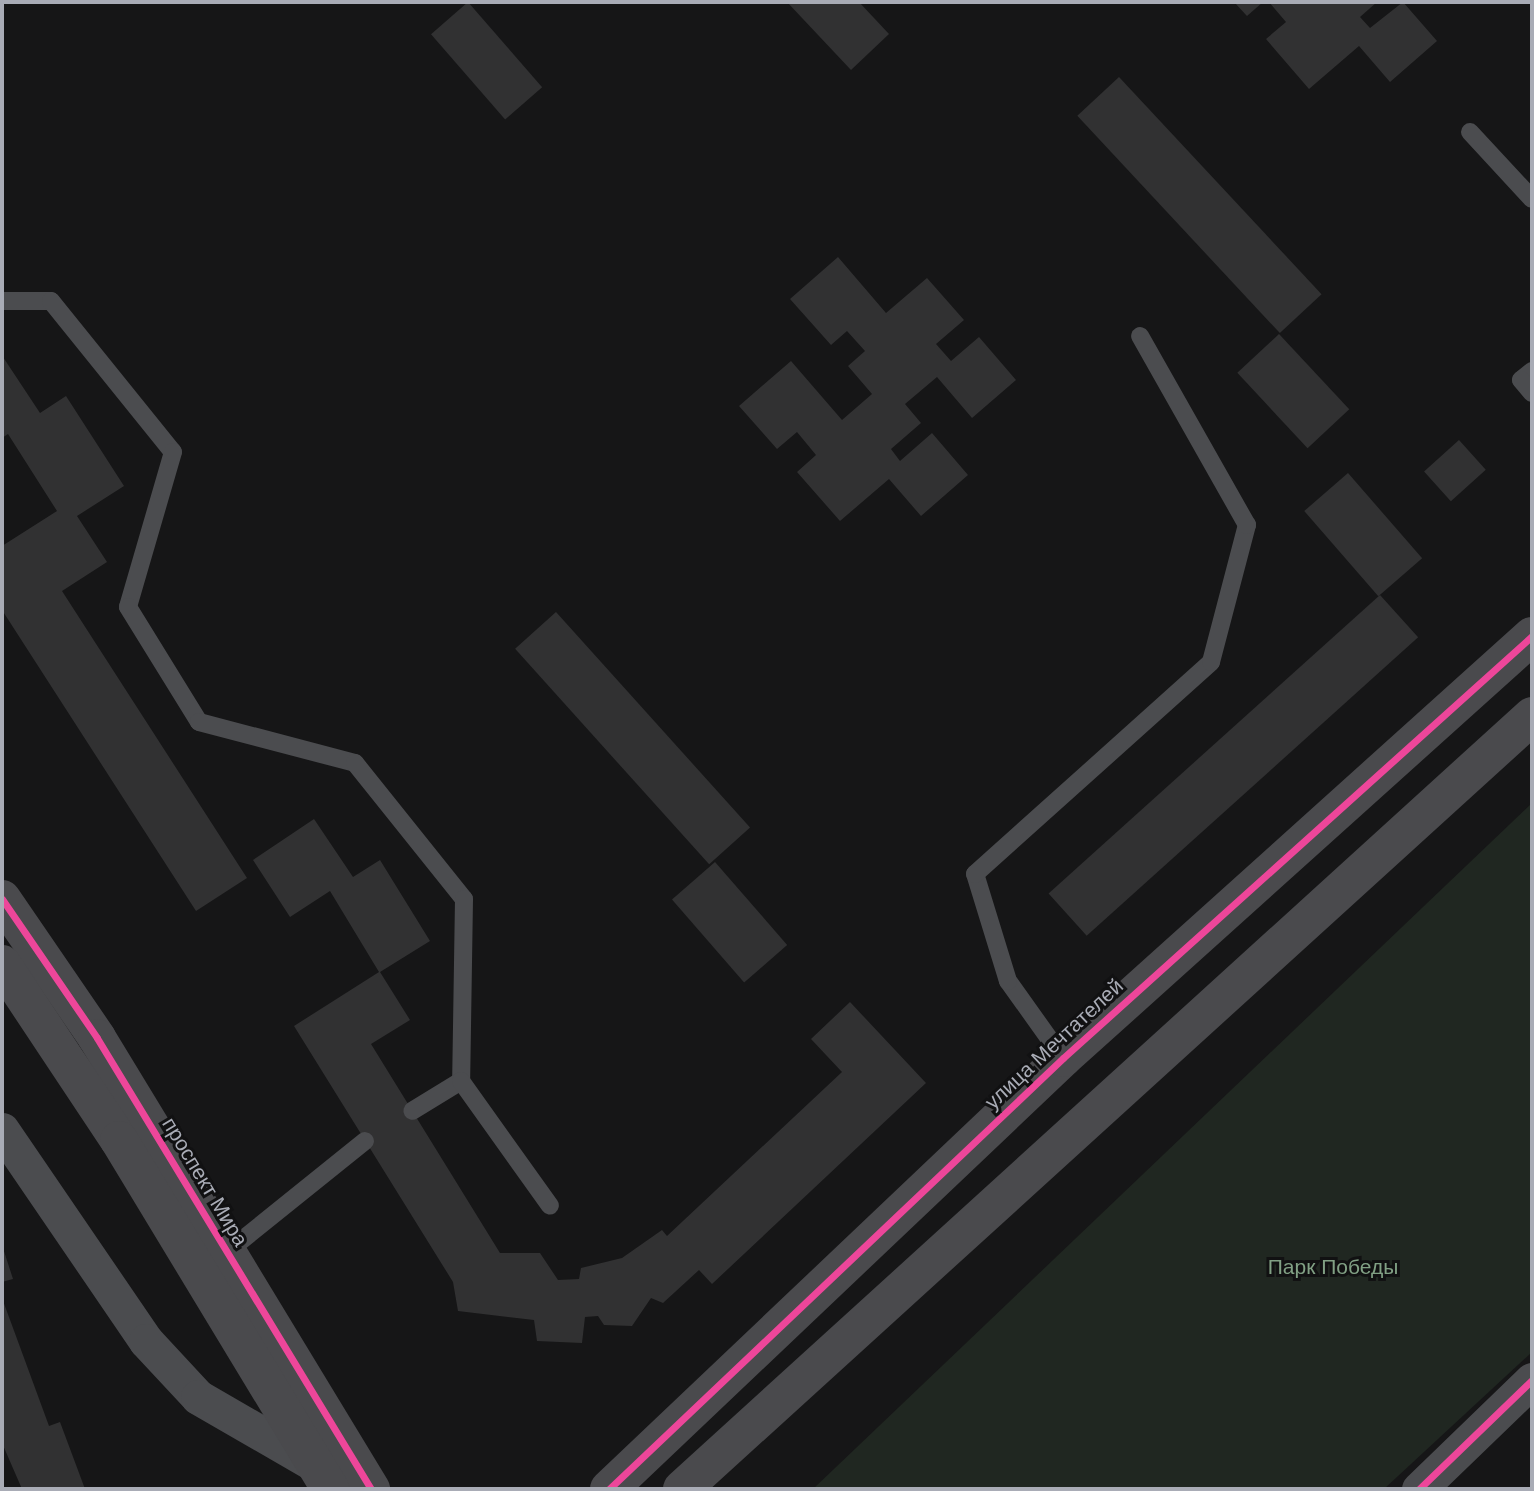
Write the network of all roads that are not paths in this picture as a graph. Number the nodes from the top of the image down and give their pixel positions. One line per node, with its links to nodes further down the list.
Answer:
1 (1470, 132): 2 (lane)
2 (1532, 199)
3 (2, 301): 12 (lane)
4 (1140, 336): 11 (lane)
5 (1532, 371): 6 (lane)
6 (1532, 393)
7 (1532, 636): 11 (street, улица Мечтателей)
8 (1532, 716): 22 (street)
9 (2, 899): 17 (street, проспект Мира)
10 (2, 964): 19 (street)
11 (1063, 1058): 21 (street, улица Мечтателей)
12 (461, 1081): 13 (lane); 16 (lane)
13 (412, 1111)
14 (2, 1130): 19 (street)
15 (365, 1141): 17 (lane)
16 (550, 1206)
17 (227, 1251): 20 (street, проспект Мира)
18 (1532, 1380): 23 (street)
19 (323, 1477)
20 (371, 1489)
21 (609, 1489)
22 (682, 1489)
23 (1419, 1489)

